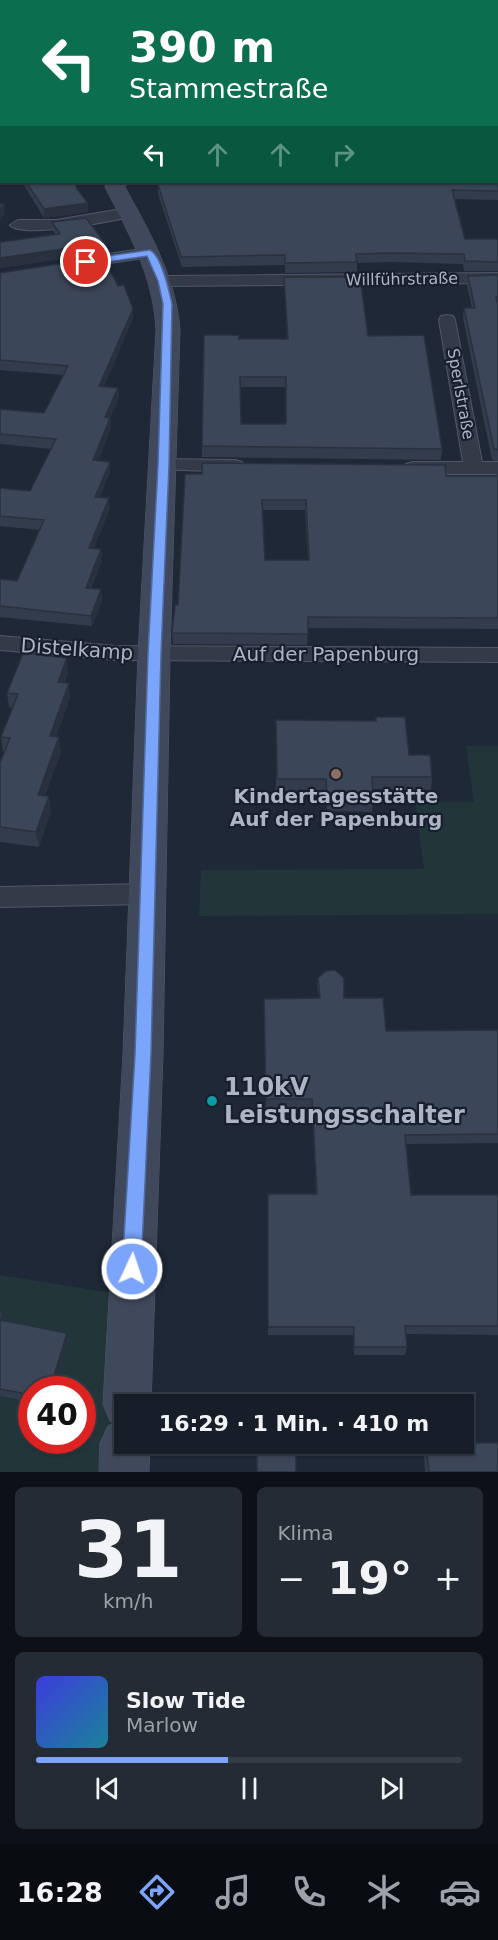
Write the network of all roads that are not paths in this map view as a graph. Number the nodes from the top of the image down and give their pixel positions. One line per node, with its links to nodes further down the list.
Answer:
1 (118, 183): 2 (street)
2 (128, 213): 3 (street); 5 (street)
3 (18, 225)
4 (58, 266): 5 (street, Willführstraße)
5 (156, 267): 6 (street, Willführstraße); 8 (street)
6 (498, 278)
7 (447, 320): 12 (street, Sperlstraße)
8 (163, 465): 9 (street); 14 (street)
9 (254, 466)
10 (393, 468): 12 (street)
11 (498, 468): 12 (street)
12 (474, 469)
13 (0, 643): 14 (street, Distelkamp)
14 (154, 654): 15 (street, Auf der Papenburg); 16 (street)
15 (498, 655)
16 (148, 894): 17 (street); 18 (street)
17 (0, 897)
18 (127, 1394)
19 (125, 1454): 20 (street)
20 (124, 1472)

